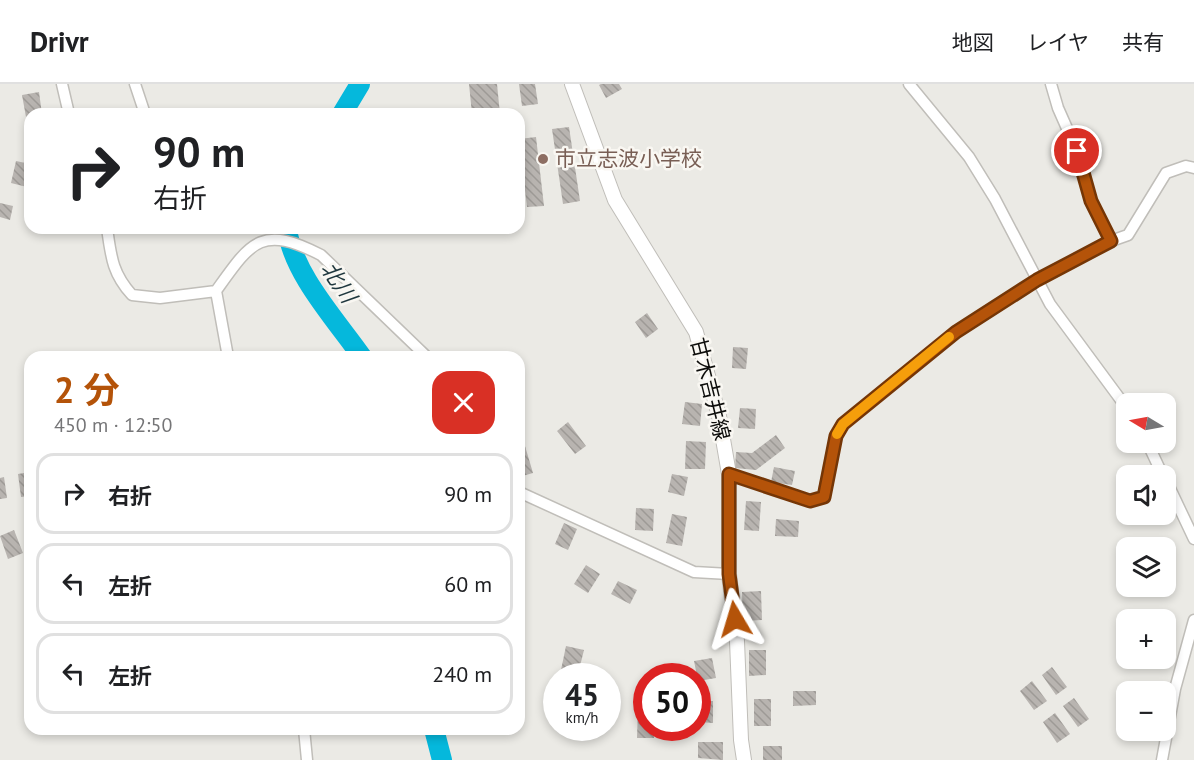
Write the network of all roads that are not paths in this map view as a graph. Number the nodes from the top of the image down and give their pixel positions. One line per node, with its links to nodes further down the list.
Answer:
1 (62, 84): 6 (street)
2 (135, 84): 7 (street)
3 (572, 84): 16 (main road, 甘木吉井線)
4 (909, 84): 11 (street)
5 (1051, 84): 10 (street)
6 (68, 108)
7 (143, 108)
8 (1194, 168): 10 (street)
9 (108, 234): 12 (street)
10 (1111, 241): 11 (street)
11 (1037, 280): 15 (street); 16 (street)
12 (216, 291): 13 (street); 14 (street)
13 (227, 351)
14 (421, 351)
15 (1116, 393)
16 (729, 474): 20 (main road, 甘木吉井線)
17 (525, 495): 20 (street)
18 (1176, 501): 19 (street)
19 (1194, 539)
20 (729, 574): 24 (main road, 甘木吉井線)
21 (1194, 620): 25 (street)
22 (305, 735): 23 (street)
23 (307, 760)
24 (744, 760)
25 (1162, 760)

